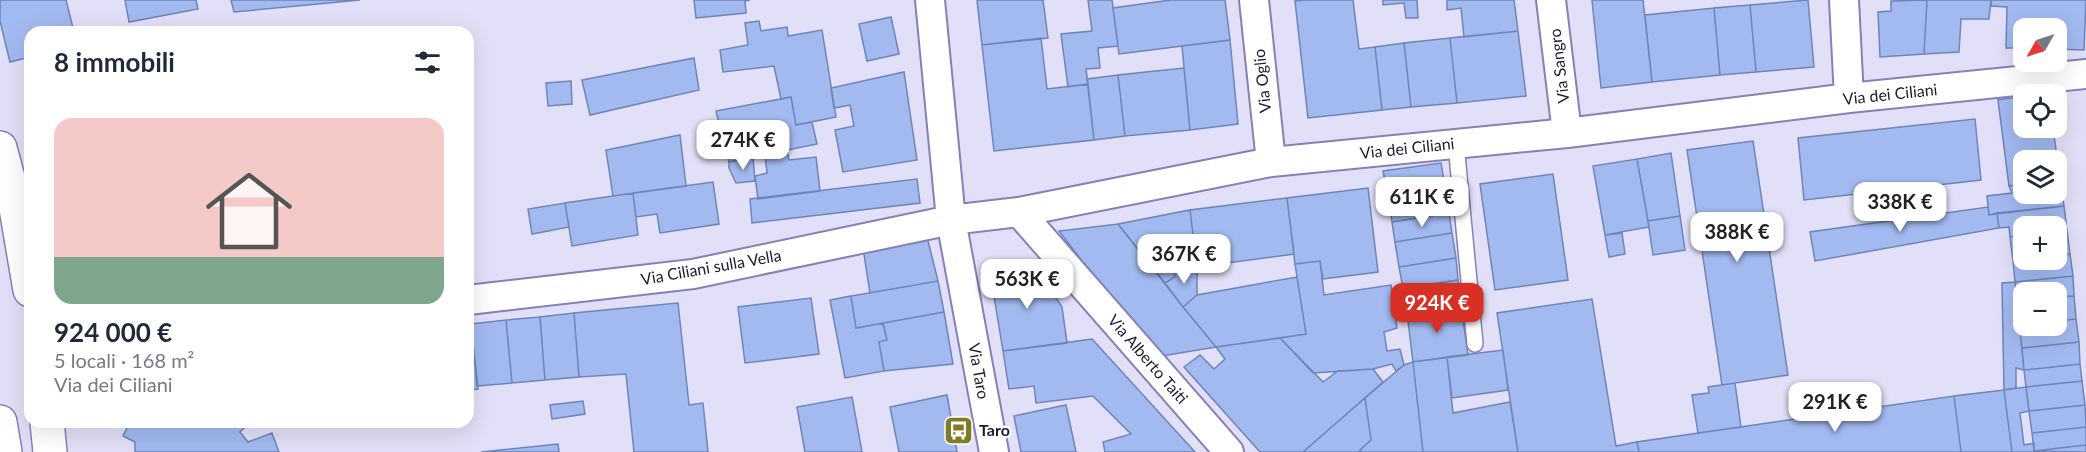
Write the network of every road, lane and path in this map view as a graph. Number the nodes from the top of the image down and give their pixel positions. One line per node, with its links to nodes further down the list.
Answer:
1 (930, 0): 12 (street)
2 (1254, 0): 10 (street, Via Oglio)
3 (1551, 0): 7 (street, Via Sangro)
4 (1844, 0): 6 (street)
5 (2086, 74): 6 (street, Via dei Ciliani)
6 (1849, 98): 7 (street, Via dei Ciliani)
7 (1567, 133): 8 (street, Via dei Ciliani)
8 (1456, 144): 10 (street, Via dei Ciliani); 15 (lane)
9 (0, 148): 13 (street)
10 (1271, 162): 11 (street, Via dei Ciliani)
11 (1019, 212): 12 (street, Via dei Ciliani); 19 (street, Via Alberto Taiti)
12 (951, 220): 14 (street, Via Ciliani sulla Vella); 18 (street, Via Taro)
13 (24, 255)
14 (474, 299)
15 (1475, 344)
16 (48, 428): 17 (street)
17 (50, 452)
18 (994, 452)
19 (1229, 452)

